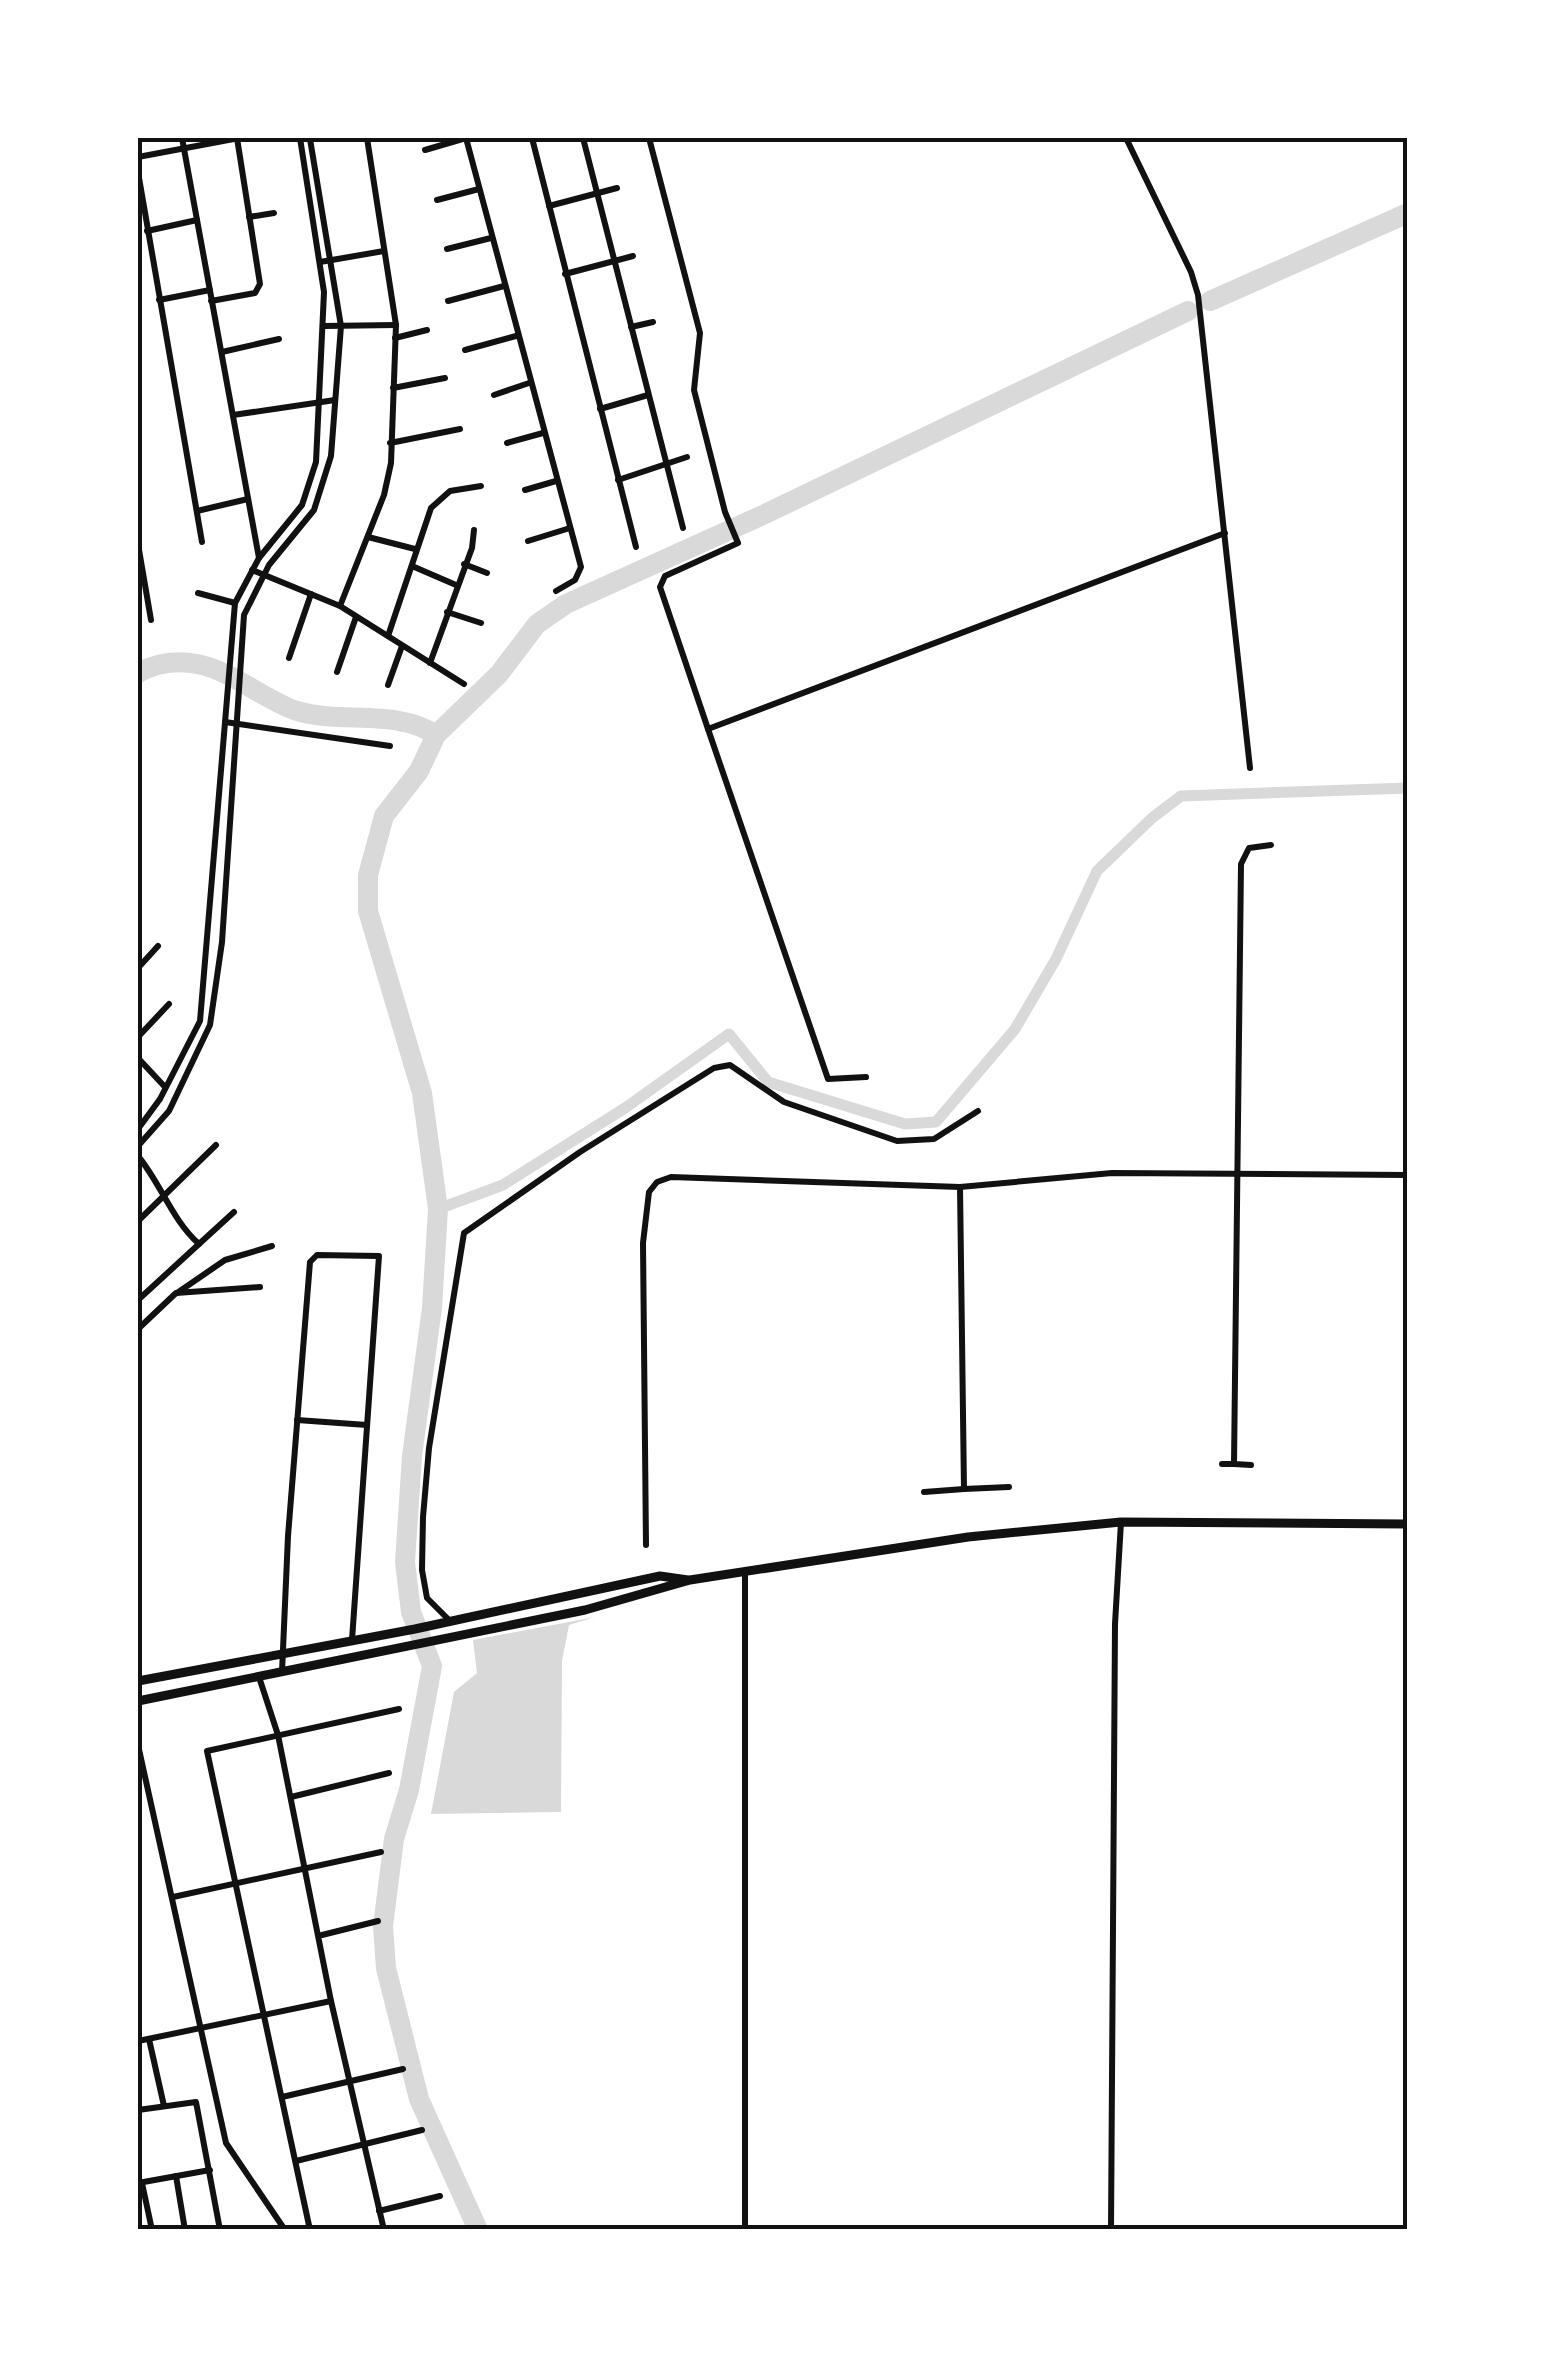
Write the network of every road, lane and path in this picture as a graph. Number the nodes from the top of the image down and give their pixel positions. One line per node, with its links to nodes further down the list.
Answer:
1 (182, 138): 10 (street)
2 (238, 138): 10 (street); 20 (street)
3 (307, 138): 27 (street); 29 (street)
4 (367, 138): 25 (street)
5 (466, 138): 11 (street); 15 (street)
6 (532, 138): 18 (street)
7 (583, 138): 16 (street)
8 (649, 138): 104 (street)
9 (1126, 138): 71 (street)
10 (184, 148): 12 (street); 21 (street)
11 (424, 150)
12 (138, 157)
13 (138, 172): 22 (street)
14 (616, 188): 16 (street)
15 (479, 190): 17 (street); 23 (street)
16 (597, 193): 18 (street); 28 (street)
17 (437, 200)
18 (549, 206): 30 (street)
19 (274, 213): 20 (street)
20 (248, 216): 35 (street)
21 (198, 220): 22 (street); 32 (street)
22 (147, 231): 33 (street)
23 (491, 238): 24 (street); 31 (street)
24 (446, 249)
25 (384, 251): 27 (street); 39 (street)
26 (633, 256): 28 (street)
27 (333, 261): 29 (street); 38 (street)
28 (614, 261): 30 (street); 40 (street)
29 (320, 262): 37 (street)
30 (566, 274): 54 (street)
31 (504, 286): 34 (street); 42 (street)
32 (210, 290): 33 (street); 35 (street)
33 (159, 300): 67 (street)
34 (448, 301)
35 (212, 302): 46 (street)
36 (653, 322): 40 (street)
37 (324, 326): 38 (street); 53 (street)
38 (341, 326): 39 (street); 52 (street)
39 (396, 326): 43 (street)
40 (631, 328): 51 (street)
41 (428, 330): 43 (street)
42 (516, 336): 45 (street); 48 (street)
43 (395, 338): 49 (street)
44 (279, 339): 46 (street)
45 (465, 350)
46 (222, 352): 55 (street)
47 (445, 378): 49 (street)
48 (530, 384): 50 (street); 57 (street)
49 (393, 388): 58 (street)
50 (494, 394)
51 (648, 395): 54 (street); 61 (street)
52 (335, 400): 53 (street); 84 (street)
53 (321, 401): 55 (street); 78 (street)
54 (600, 409): 62 (street)
55 (233, 415): 66 (street)
56 (460, 429): 58 (street)
57 (543, 433): 59 (street); 63 (street)
58 (390, 442): 72 (street)
59 (507, 443)
60 (687, 457): 61 (street)
61 (666, 464): 62 (street); 69 (street)
62 (618, 480): 76 (street)
63 (556, 481): 65 (street); 68 (street)
64 (481, 486): 77 (street)
65 (525, 490)
66 (248, 500): 67 (street); 78 (street)
67 (196, 511): 74 (street)
68 (570, 528): 73 (street); 86 (street)
69 (683, 528)
70 (474, 530): 80 (street)
71 (1225, 533): 104 (street); 106 (street)
72 (368, 537): 77 (street); 90 (street)
73 (528, 540)
74 (202, 542)
75 (138, 544): 79 (street)
76 (636, 547)
77 (415, 548): 81 (street)
78 (259, 558): 82 (street)
79 (139, 559): 93 (street)
80 (464, 564): 83 (street); 85 (street)
81 (412, 566): 85 (street); 95 (street)
82 (252, 570): 84 (street); 89 (street)
83 (487, 573)
84 (264, 574): 88 (street); 103 (street)
85 (456, 585): 91 (street)
86 (556, 591)
87 (198, 593): 89 (street)
88 (311, 594): 90 (street); 97 (street)
89 (235, 603): 102 (street)
90 (340, 606): 92 (street)
91 (447, 612): 94 (street); 98 (street)
92 (356, 616): 95 (street); 99 (street)
93 (150, 620)
94 (481, 623)
95 (388, 636): 96 (street)
96 (402, 646): 98 (street); 101 (street)
97 (288, 658)
98 (430, 663): 100 (street)
99 (338, 672)
100 (464, 684)
101 (388, 685)
102 (224, 722): 103 (street); 109 (street)
103 (238, 724): 105 (street); 108 (street)
104 (708, 730): 117 (street)
105 (390, 746)
106 (1250, 768)
107 (1271, 846): 124 (street)
108 (228, 860): 109 (street); 113 (street)
109 (215, 861): 112 (street)
110 (158, 946): 111 (street)
111 (138, 968)
112 (207, 974): 113 (street); 118 (street)
113 (218, 977): 122 (street)
114 (170, 1004): 115 (street)
115 (138, 1037)
116 (138, 1058): 118 (street)
117 (866, 1076)
118 (165, 1087): 120 (street)
119 (978, 1111): 149 (street)
120 (138, 1129)
121 (216, 1145): 127 (street)
122 (138, 1146)
123 (138, 1156): 127 (street)
124 (1235, 1174): 125 (street); 126 (street); 139 (street)
125 (1408, 1175)
126 (960, 1186): 142 (street); 146 (street)
127 (165, 1195): 129 (street); 130 (street)
128 (234, 1212): 130 (street)
129 (138, 1221)
130 (199, 1244): 134 (street)
131 (272, 1246): 133 (street)
132 (260, 1288): 133 (street)
133 (176, 1294): 135 (street)
134 (138, 1300)
135 (138, 1330)
136 (297, 1420): 137 (street); 137 (street); 151 (street)
137 (366, 1425): 150 (street)
138 (1222, 1464): 139 (street)
139 (1234, 1464): 140 (street)
140 (1251, 1465)
141 (1009, 1487): 142 (street)
142 (964, 1489): 143 (street)
143 (924, 1492)
144 (1121, 1522): 145 (main road); 147 (main road); 192 (street)
145 (1408, 1524)
146 (646, 1545)
147 (746, 1570): 148 (main road); 191 (street)
148 (690, 1580): 149 (main road); 152 (main road)
149 (445, 1622): 150 (main road)
150 (352, 1640): 151 (main road)
151 (280, 1654): 152 (street); 154 (main road)
152 (282, 1672): 153 (main road)
153 (259, 1677): 155 (main road); 157 (street)
154 (138, 1681)
155 (138, 1701)
156 (399, 1709): 157 (street)
157 (278, 1735): 160 (street); 163 (street)
158 (138, 1745): 164 (street)
159 (389, 1773): 160 (street)
160 (291, 1796): 162 (street)
161 (381, 1852): 162 (street)
162 (307, 1868): 163 (street); 166 (street)
163 (238, 1884): 164 (street); 168 (street)
164 (173, 1897): 169 (street)
165 (378, 1921): 166 (street)
166 (322, 1935): 167 (street)
167 (331, 2002): 168 (street); 173 (street)
168 (266, 2016): 169 (street); 174 (street)
169 (202, 2028): 170 (street); 188 (street)
170 (149, 2039): 171 (street); 175 (street)
171 (138, 2041)
172 (403, 2069): 173 (street)
173 (349, 2081): 174 (street); 178 (street)
174 (282, 2096): 179 (street)
175 (164, 2106): 176 (street); 180 (street)
176 (138, 2110)
177 (422, 2130): 178 (street)
178 (364, 2145): 179 (street); 184 (street)
179 (296, 2161): 189 (street)
180 (210, 2170): 181 (street); 187 (street)
181 (176, 2176): 182 (street); 186 (street)
182 (140, 2183): 185 (street)
183 (440, 2196): 184 (street)
184 (379, 2211): 190 (street)
185 (152, 2230)
186 (185, 2230)
187 (220, 2230)
188 (285, 2230)
189 (310, 2230)
190 (384, 2230)
191 (746, 2230)
192 (1110, 2230)

